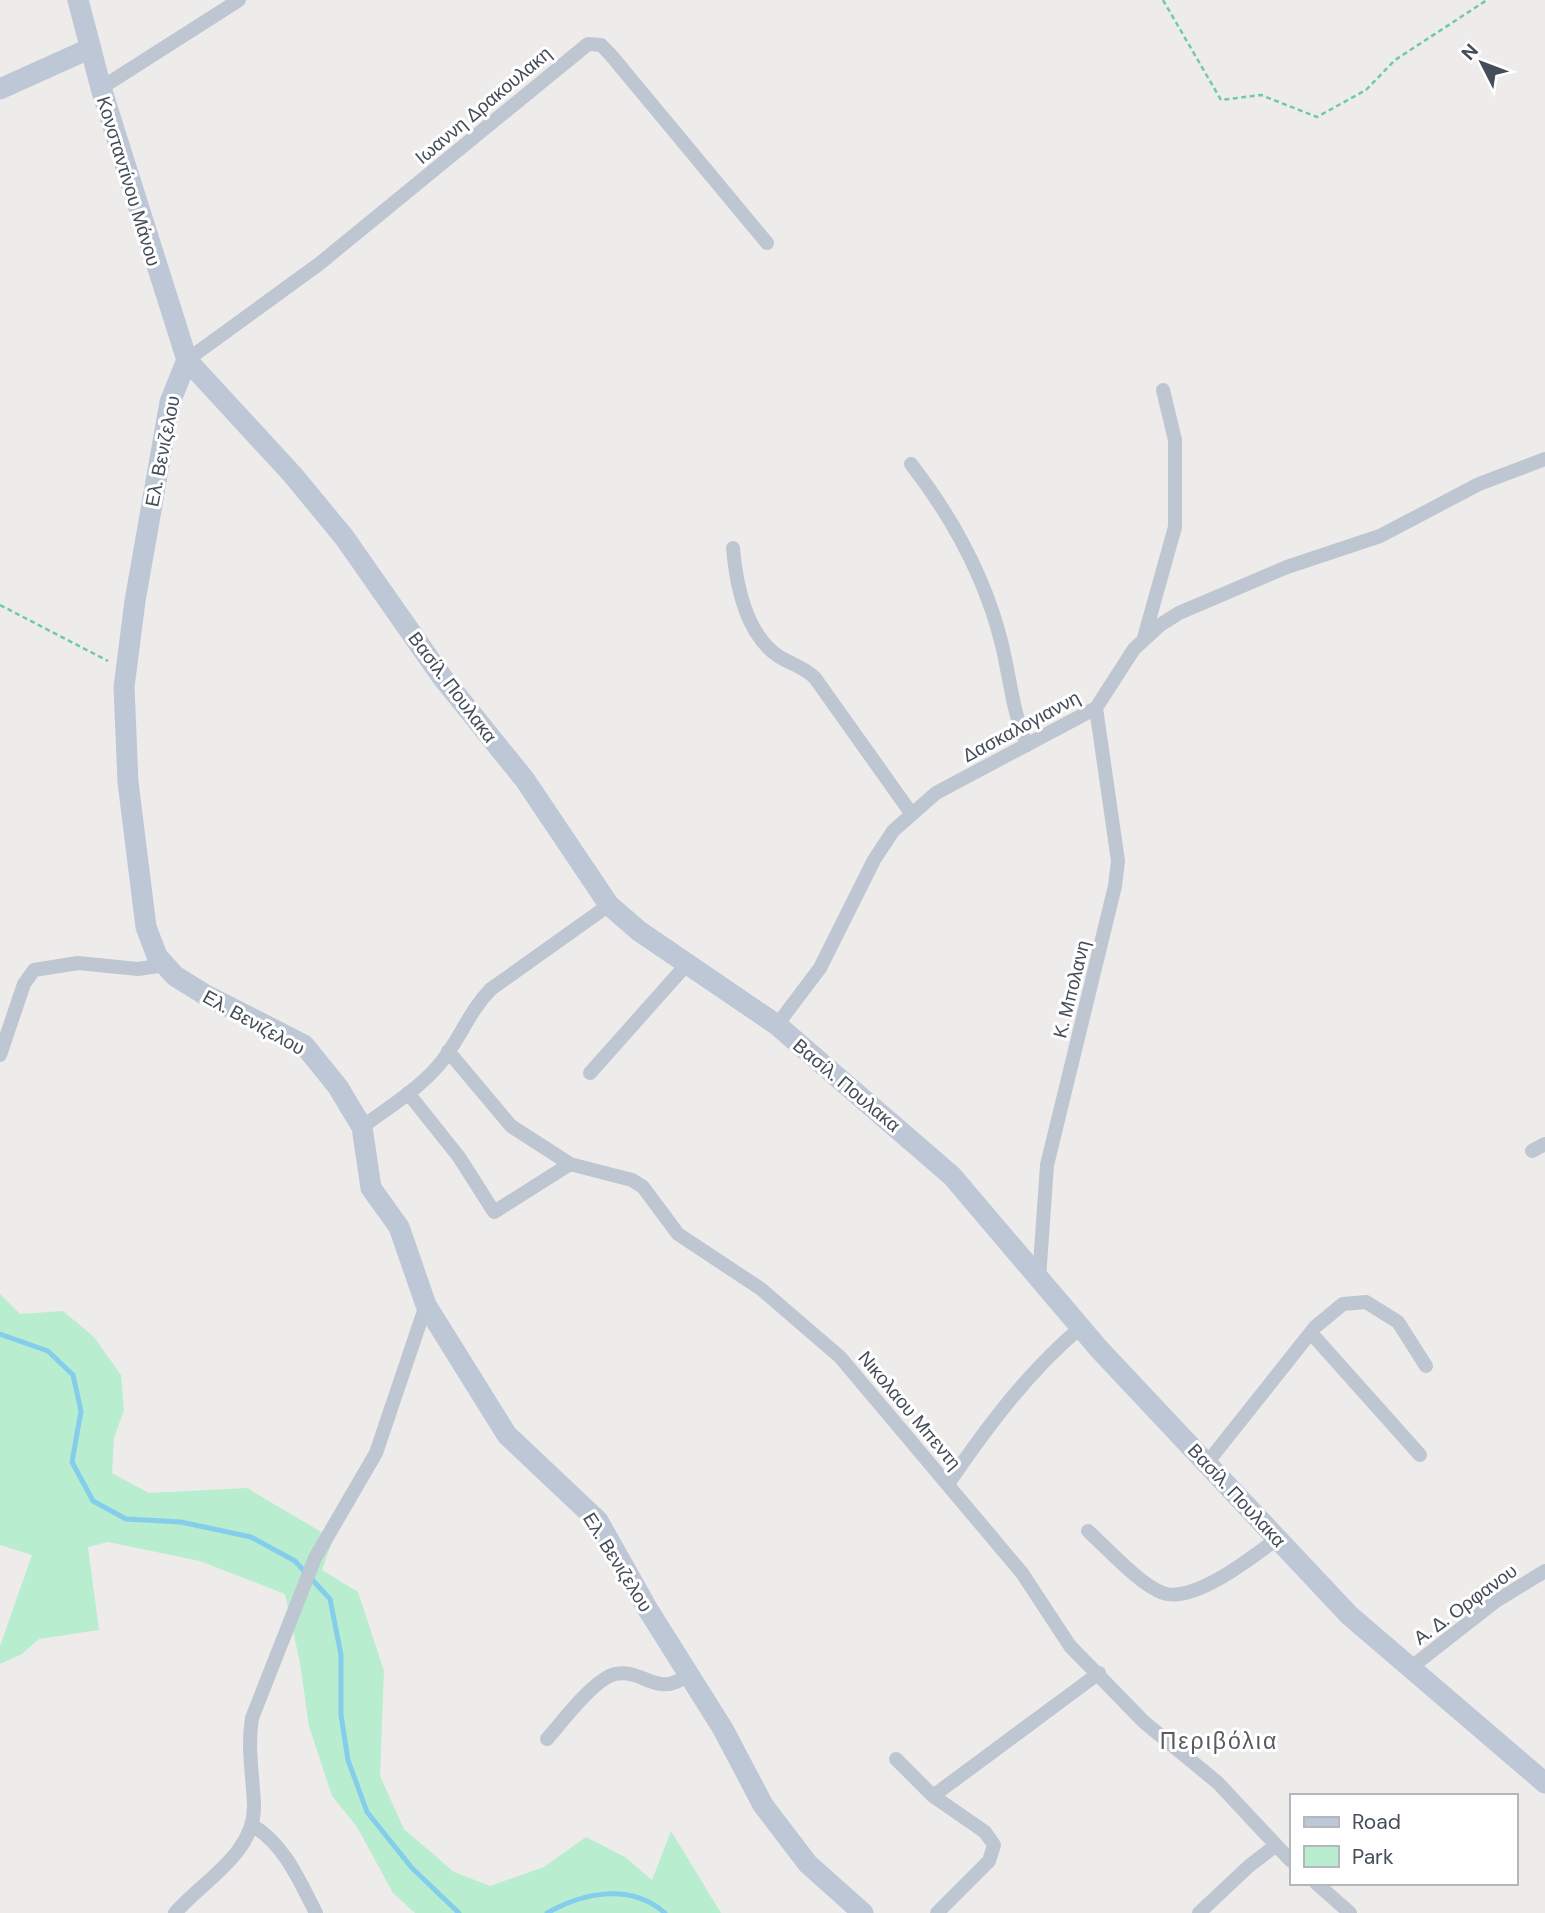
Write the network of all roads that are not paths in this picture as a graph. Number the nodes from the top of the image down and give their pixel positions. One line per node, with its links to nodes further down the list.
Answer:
1 (78, 0): 3 (main road, Κονσταντίνου Μάνου)
2 (239, 0): 4 (street)
3 (91, 48): 4 (main road, Κονσταντίνου Μάνου); 5 (main road)
4 (101, 88): 7 (main road, Κονσταντίνου Μάνου)
5 (0, 89)
6 (767, 243): 7 (street, Ιωαννη Δρακουλακη)
7 (187, 360): 16 (main road, Βασίλ. Πουλακα); 18 (main road, Ελ. Βενιζελου)
8 (1163, 390): 12 (street)
9 (1545, 459): 12 (street, Δασκαλογιαννη)
10 (911, 464): 14 (street)
11 (733, 548): 15 (street)
12 (1144, 639): 13 (street, Δασκαλογιαννη)
13 (1096, 708): 14 (street, Δασκαλογιαννη); 28 (street, Κ. Μπολανη)
14 (1027, 744): 15 (street, Δασκαλογιαννη)
15 (911, 813): 19 (street, Δασκαλογιαννη)
16 (609, 905): 17 (main road, Βασίλ. Πουλακα); 20 (street)
17 (687, 964): 19 (main road, Βασίλ. Πουλακα); 22 (street)
18 (165, 965): 21 (street); 24 (main road, Ελ. Βενιζελου)
19 (777, 1025): 28 (main road, Βασίλ. Πουλακα)
20 (448, 1051): 23 (street); 27 (street, Νικολαου Μπεντη)
21 (0, 1055)
22 (590, 1073)
23 (408, 1093): 24 (street); 27 (street)
24 (362, 1127): 29 (main road, Ελ. Βενιζελου)
25 (1545, 1143): 26 (street)
26 (1532, 1151)
27 (570, 1164): 35 (street, Νικολαου Μπεντη)
28 (1039, 1279): 30 (main road, Βασίλ. Πουλακα)
29 (426, 1305): 41 (main road, Ελ. Βενιζελου); 46 (street)
30 (1080, 1328): 34 (main road, Βασίλ. Πουλακα); 35 (street)
31 (1311, 1333): 32 (street); 33 (street); 34 (street)
32 (1426, 1366)
33 (1420, 1455)
34 (1207, 1463): 37 (main road, Βασίλ. Πουλακα)
35 (948, 1484): 40 (street, Νικολαου Μπεντη)
36 (1088, 1531): 37 (street)
37 (1278, 1538): 39 (main road, Βασίλ. Πουλακα)
38 (1545, 1571): 39 (street, Α. Δ. Ορφανου)
39 (1409, 1669): 44 (main road, Βασίλ. Πουλακα)
40 (1099, 1673): 45 (street); 47 (street, Νικολαου Μπεντη)
41 (688, 1674): 42 (street); 52 (main road, Ελ. Βενιζελου)
42 (547, 1739)
43 (896, 1759): 45 (street)
44 (1543, 1776)
45 (933, 1796): 53 (street)
46 (252, 1825): 50 (street); 51 (street)
47 (1275, 1846): 48 (street, Νικολαου Μπεντη); 54 (street)
48 (1290, 1860)
49 (1319, 1885): 55 (street)
50 (175, 1913)
51 (316, 1913)
52 (863, 1913)
53 (937, 1913)
54 (1199, 1913)
55 (1350, 1913)

